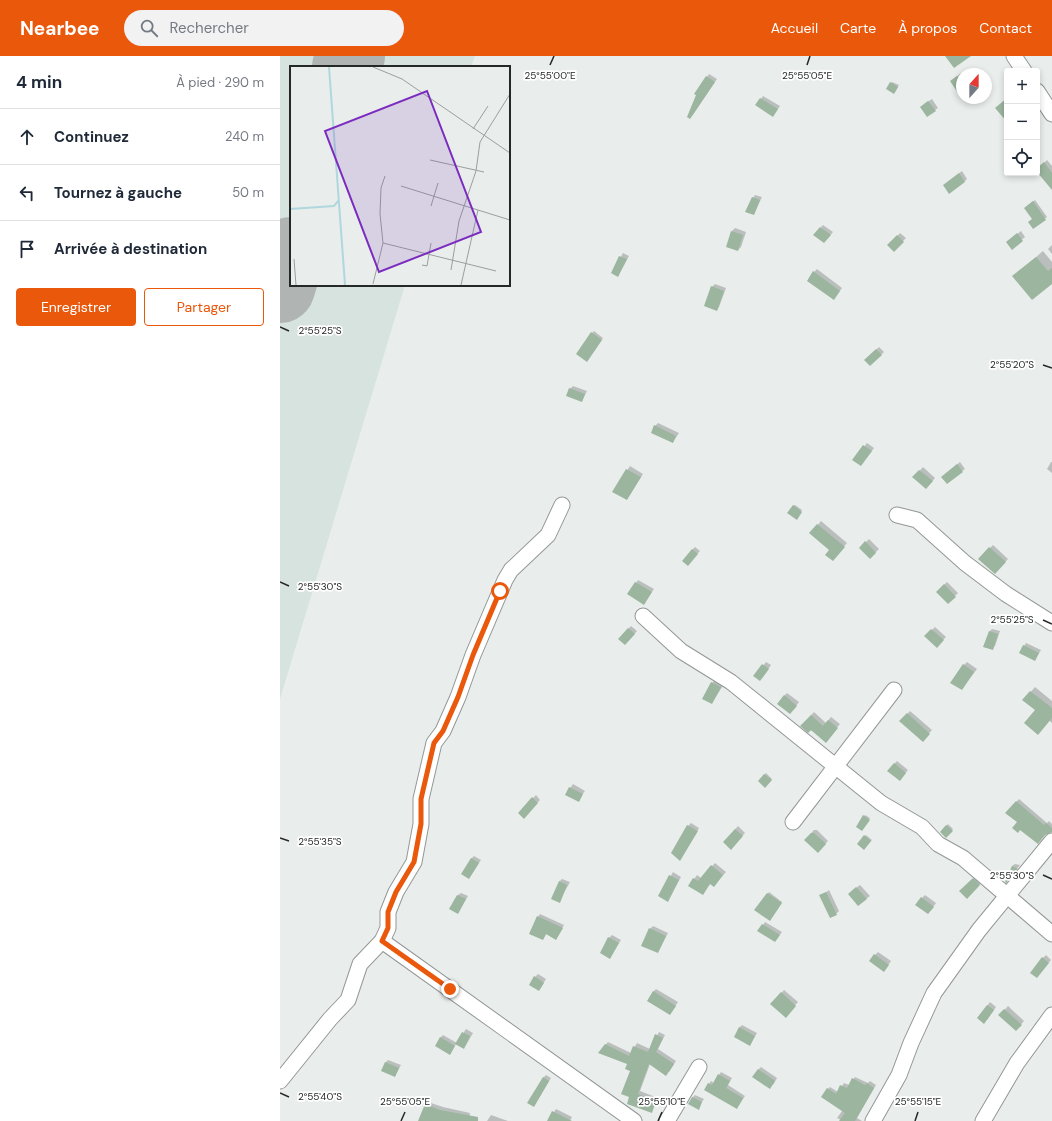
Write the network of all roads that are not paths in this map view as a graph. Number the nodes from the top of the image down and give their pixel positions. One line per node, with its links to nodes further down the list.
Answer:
1 (1014, 56): 2 (street)
2 (1022, 68)
3 (1040, 96): 4 (street)
4 (1052, 114)
5 (562, 505): 15 (street)
6 (897, 515): 8 (street)
7 (643, 616): 10 (street)
8 (1052, 623)
9 (894, 690): 10 (street)
10 (836, 766): 11 (street); 13 (street)
11 (793, 822)
12 (1052, 841): 13 (street)
13 (1007, 897): 14 (street); 21 (street)
14 (1052, 934)
15 (382, 941): 18 (street); 19 (street)
16 (1052, 1015): 22 (street)
17 (698, 1067): 20 (street)
18 (280, 1081)
19 (634, 1121)
20 (666, 1121)
21 (873, 1121)
22 (984, 1121)

